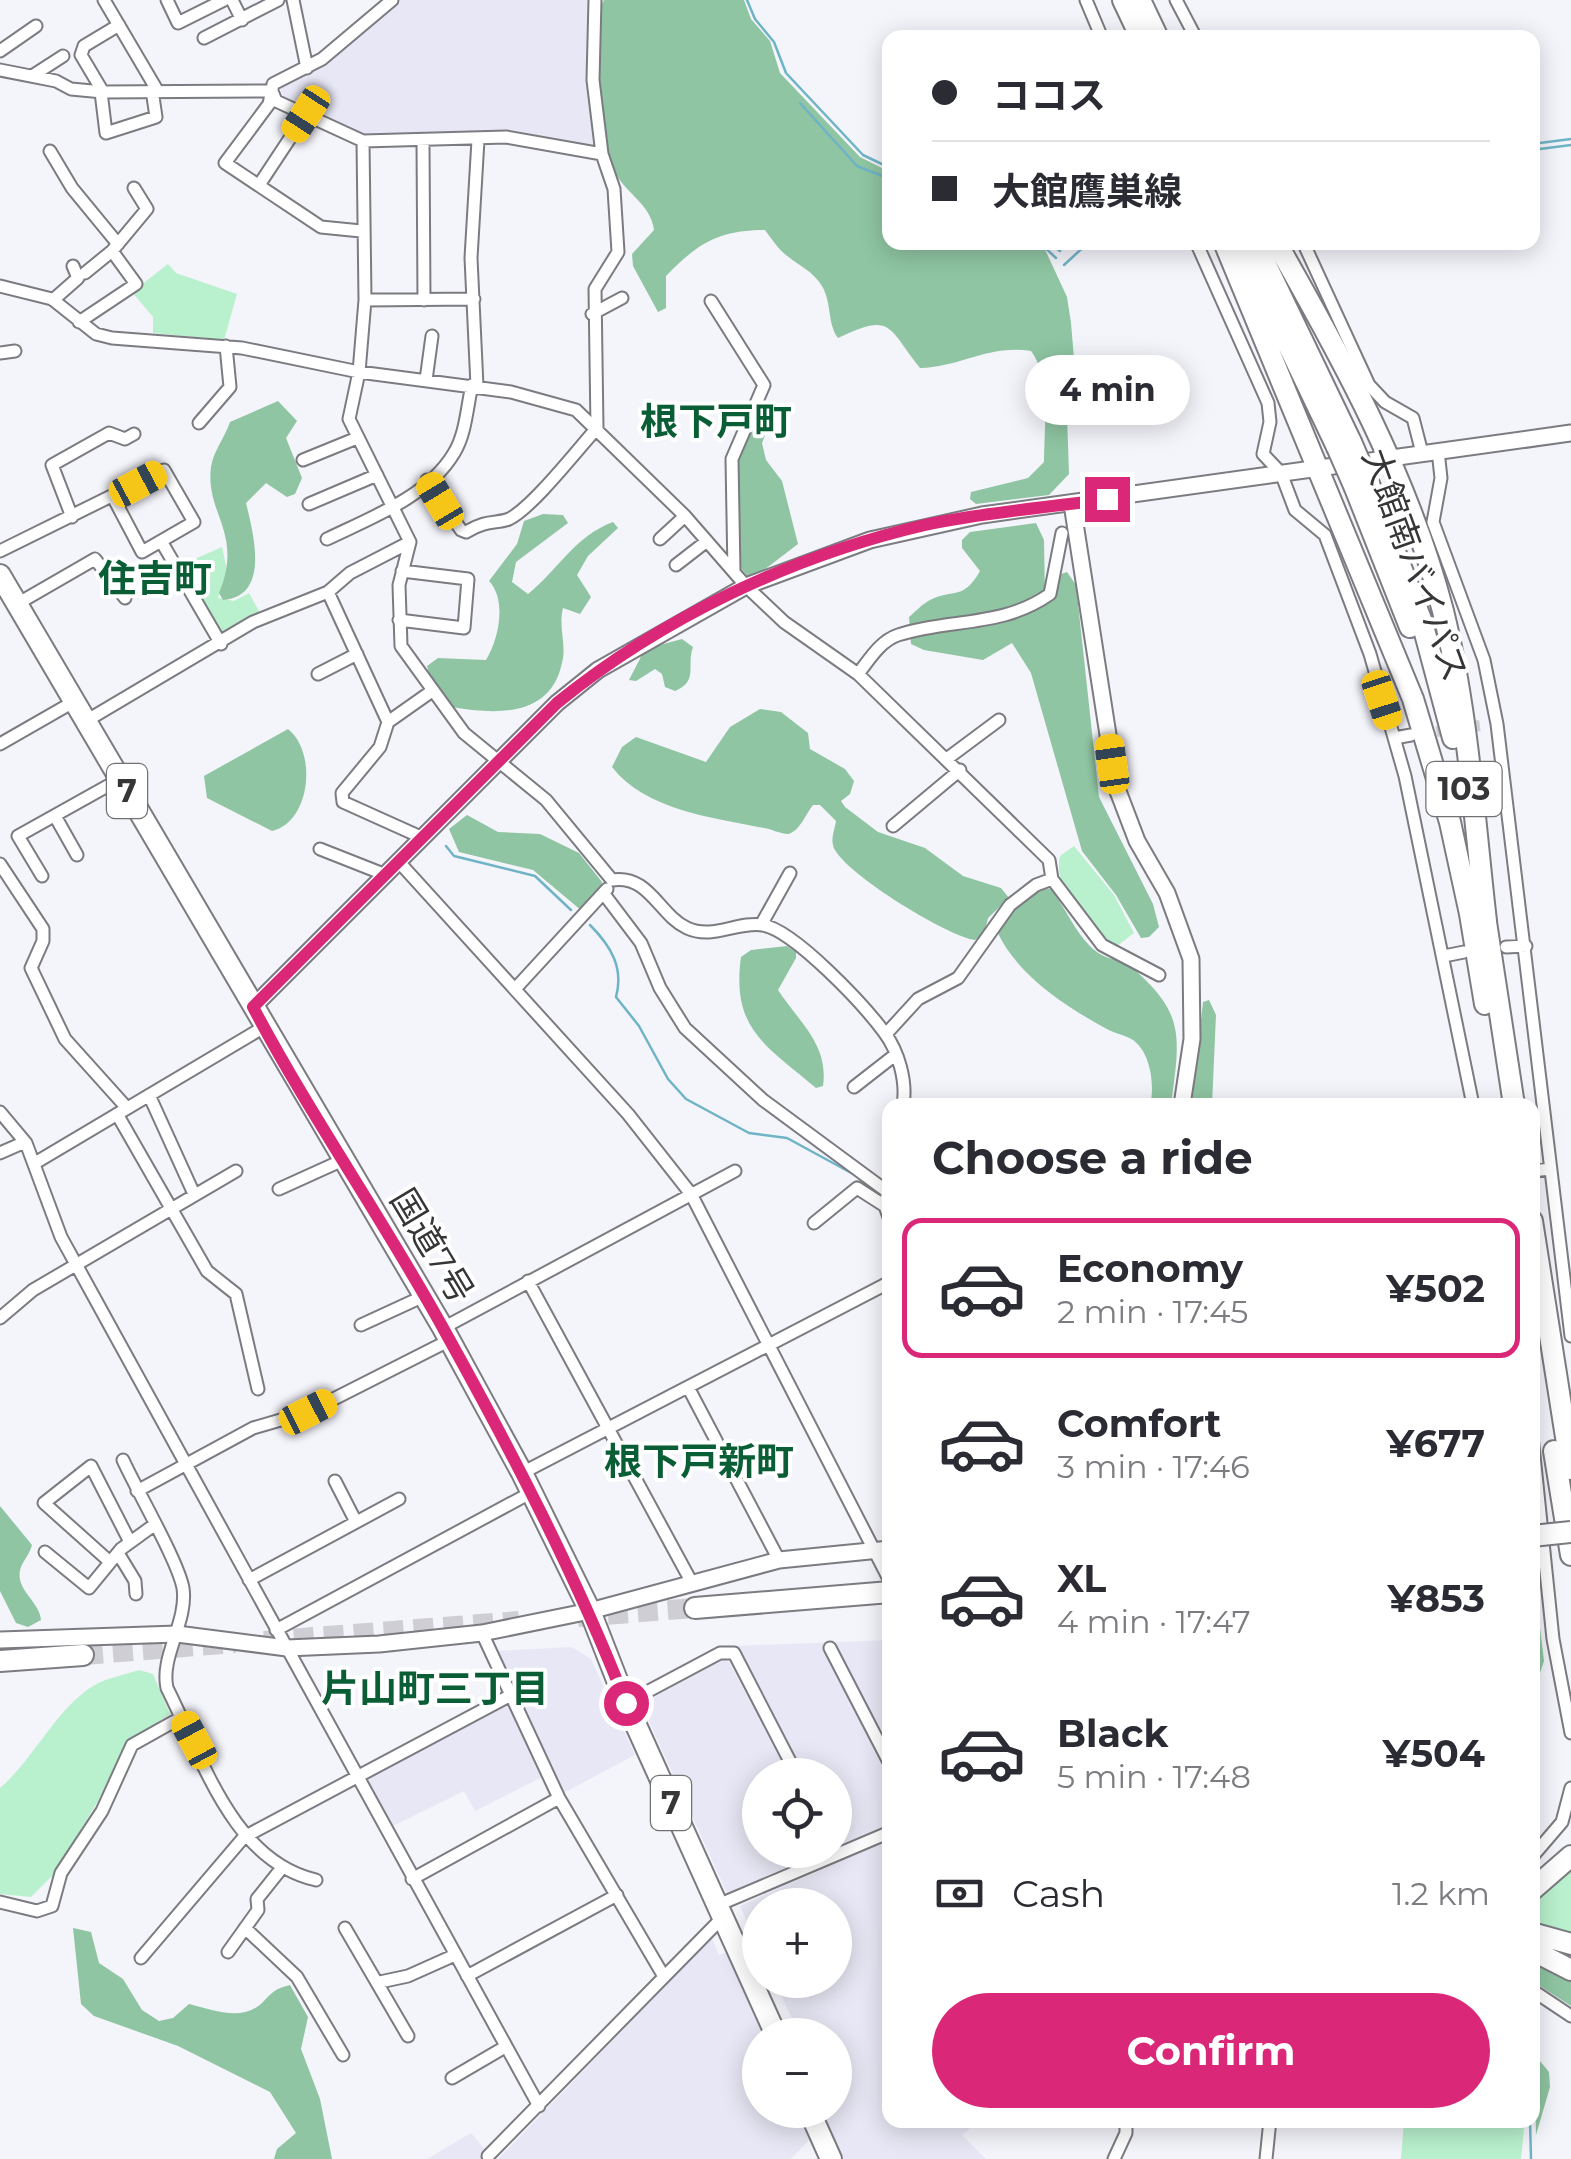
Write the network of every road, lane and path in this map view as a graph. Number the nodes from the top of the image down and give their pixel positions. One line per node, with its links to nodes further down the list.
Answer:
1 (104, 0): 14 (street)
2 (166, 0): 3 (street)
3 (224, 0)
4 (232, 0): 13 (street)
5 (278, 0): 13 (street)
6 (293, 0): 23 (street)
7 (392, 0): 23 (street)
8 (595, 0): 34 (street)
9 (1086, 0): 16 (street)
10 (1123, 0): 17 (highway)
11 (1140, 0): 18 (highway)
12 (1176, 0): 19 (street)
13 (242, 20): 20 (street)
14 (119, 25): 26 (street); 27 (street)
15 (36, 26): 21 (street)
16 (1099, 30)
17 (1147, 30)
18 (1149, 30)
19 (1192, 30)
20 (204, 38)
21 (0, 51)
22 (63, 56): 25 (street)
23 (308, 68): 28 (street)
24 (0, 70): 25 (street)
25 (32, 76): 27 (street)
26 (154, 90): 27 (street); 27 (street); 28 (street)
27 (102, 92)
28 (272, 92): 29 (street); 35 (street)
29 (306, 114): 31 (street); 35 (street)
30 (478, 140): 32 (street); 34 (street); 49 (street)
31 (362, 141): 32 (street); 37 (street)
32 (423, 142): 52 (street)
33 (50, 151): 38 (street)
34 (602, 154): 54 (street)
35 (259, 185): 37 (street)
36 (134, 188): 38 (street)
37 (361, 231): 51 (street)
38 (116, 248): 46 (street); 55 (street)
39 (1200, 250): 73 (street)
40 (1227, 250): 72 (highway)
41 (1243, 250): 68 (highway, 大館南バイパス / 103)
42 (1259, 250): 68 (highway, 大館南バイパス / 103)
43 (1280, 250): 70 (highway)
44 (1308, 250): 69 (street)
45 (73, 266): 50 (street)
46 (85, 273)
47 (0, 286): 50 (street)
48 (622, 298): 54 (street)
49 (474, 299): 52 (street); 62 (street)
50 (53, 300): 55 (street)
51 (365, 300): 52 (street); 60 (street)
52 (424, 300)
53 (711, 301): 91 (street)
54 (592, 314): 64 (street)
55 (79, 322): 57 (street)
56 (432, 336): 61 (street)
57 (226, 346): 60 (street); 63 (street)
58 (15, 352): 59 (street)
59 (0, 354)
60 (359, 372): 61 (street); 67 (street)
61 (426, 380): 62 (street)
62 (475, 386): 64 (street); 75 (street)
63 (199, 423)
64 (597, 428): 75 (street); 81 (street)
65 (1571, 432): 69 (street)
66 (134, 434): 80 (street)
67 (356, 438): 71 (street); 74 (street)
68 (1344, 445): 129 (highway, 大館南バイパス / 103, bridge)
69 (1430, 452): 70 (street); 107 (street)
70 (1390, 457): 72 (street); 129 (highway)
71 (302, 460)
72 (1315, 468): 73 (street); 129 (highway)
73 (1281, 473): 78 (street); 110 (street)
74 (377, 475): 77 (street); 79 (street)
75 (427, 480): 79 (street)
76 (113, 497): 80 (street); 86 (street); 86 (street)
77 (309, 504)
78 (1072, 504): 93 (street); 144 (street)
79 (394, 507): 84 (street); 87 (street)
80 (72, 516): 88 (street)
81 (685, 516): 83 (street); 85 (street)
82 (1062, 533): 101 (street)
83 (660, 538)
84 (327, 539)
85 (707, 541): 89 (street); 91 (street)
86 (161, 542): 98 (street)
87 (410, 542): 90 (street); 94 (street)
88 (0, 551)
89 (676, 565)
90 (402, 571): 97 (street); 97 (street)
91 (734, 572): 93 (street)
92 (0, 575): 96 (highway, 国道7号 / 7)
93 (746, 586): 101 (street); 113 (street)
94 (328, 592): 98 (street); 99 (street)
95 (125, 598): 96 (street)
96 (17, 604): 103 (highway, 国道7号 / 7)
97 (398, 620): 102 (street)
98 (221, 644): 104 (street)
99 (357, 654): 100 (street); 106 (street)
100 (318, 674)
101 (858, 674): 112 (street)
102 (432, 691): 106 (street); 113 (street)
103 (75, 701): 104 (highway, 国道7号 / 7); 111 (street)
104 (86, 720): 115 (highway, 国道7号 / 7)
105 (998, 720): 112 (street)
106 (388, 722): 118 (street)
107 (1497, 724): 108 (street); 131 (street)
108 (1483, 725)
109 (1411, 735): 110 (street)
110 (1394, 738): 134 (street)
111 (0, 744)
112 (948, 758): 114 (street)
113 (499, 762): 118 (street); 127 (street)
114 (960, 770): 117 (street); 126 (street)
115 (120, 779): 116 (street); 137 (highway, 国道7号 / 7)
116 (54, 816): 120 (street); 125 (street)
117 (893, 826)
118 (423, 838): 121 (street)
119 (320, 849): 124 (street)
120 (78, 855)
121 (399, 862): 124 (street); 136 (street)
122 (0, 864): 148 (street)
123 (790, 874): 130 (street)
124 (386, 875): 137 (street)
125 (42, 876)
126 (1052, 879): 135 (street); 139 (street)
127 (612, 880): 128 (street); 130 (street)
128 (604, 894): 136 (street); 158 (street)
129 (1479, 922): 146 (highway, 大館南バイパス / 103); 147 (highway, 大館南バイパス / 103)
130 (761, 925): 139 (street)
131 (1526, 946): 132 (street); 154 (street)
132 (1506, 947)
133 (1464, 952): 134 (street)
134 (1444, 956): 145 (street)
135 (1159, 975)
136 (515, 988): 161 (street)
137 (253, 1007): 138 (highway, 国道7号 / 7)
138 (264, 1027): 142 (street); 152 (highway, 国道7号 / 7)
139 (886, 1034): 140 (street)
140 (895, 1056): 141 (street); 143 (street)
141 (854, 1088)
142 (149, 1095): 148 (street); 160 (street)
143 (904, 1098)
144 (1183, 1098)
145 (1472, 1098)
146 (1499, 1098)
147 (1513, 1098)
148 (122, 1111): 153 (street); 163 (street)
149 (0, 1112): 150 (street)
150 (25, 1142): 151 (street); 153 (street)
151 (0, 1154)
152 (343, 1160): 159 (street); 169 (highway, 国道7号 / 7)
153 (34, 1164): 165 (street)
154 (1550, 1169): 157 (street); 173 (street)
155 (236, 1171): 160 (street)
156 (734, 1171): 161 (street)
157 (1540, 1171)
158 (882, 1176)
159 (280, 1190)
160 (194, 1194): 163 (street)
161 (691, 1194): 167 (street); 174 (street)
162 (882, 1204): 164 (street)
163 (170, 1206): 165 (street); 177 (street)
164 (814, 1223)
165 (76, 1264): 170 (street); 180 (street)
166 (1540, 1272): 181 (highway)
167 (528, 1282): 172 (street); 178 (street)
168 (882, 1286): 174 (street)
169 (424, 1296): 171 (street); 172 (highway, 国道7号 / 7)
170 (0, 1318)
171 (361, 1325)
172 (446, 1334): 180 (street); 183 (highway, 国道7号 / 7)
173 (1571, 1336)
174 (769, 1348): 176 (street); 193 (street)
175 (1540, 1356): 188 (highway)
176 (689, 1389): 178 (street); 197 (street)
177 (258, 1390)
178 (609, 1428): 183 (street); 201 (street)
179 (123, 1460): 184 (street)
180 (184, 1462): 184 (street); 200 (street)
181 (1570, 1464)
182 (334, 1481): 187 (street)
183 (527, 1482): 205 (highway, 国道7号 / 7); 206 (street)
184 (138, 1491): 189 (street)
185 (399, 1499): 187 (street)
186 (1540, 1510): 217 (street)
187 (356, 1522): 200 (street)
188 (1569, 1525): 190 (highway, bridge); 195 (highway); 198 (highway)
189 (154, 1526): 191 (street); 208 (street)
190 (1540, 1531)
191 (130, 1542): 196 (street); 196 (street)
192 (882, 1549): 193 (street)
193 (872, 1550): 197 (street); 199 (street)
194 (45, 1552): 196 (street)
195 (1571, 1555)
196 (114, 1557): 203 (street)
197 (779, 1560): 201 (street)
198 (1571, 1566)
199 (882, 1571)
200 (248, 1580): 206 (street)
201 (692, 1582): 205 (street)
202 (882, 1587): 204 (highway)
203 (136, 1594)
204 (696, 1608)
205 (590, 1611): 207 (street); 215 (highway, 国道7号 / 7)
206 (276, 1630): 210 (street)
207 (482, 1633): 210 (street); 214 (street)
208 (177, 1634): 209 (street); 210 (street); 216 (street)
209 (0, 1640)
210 (286, 1648): 220 (street)
211 (830, 1648): 218 (street)
212 (83, 1655): 213 (highway)
213 (0, 1662)
214 (509, 1696): 220 (street); 222 (street)
215 (626, 1703): 219 (street); 235 (highway, 国道7号 / 7)
216 (182, 1717): 224 (street); 234 (street)
217 (1571, 1733)
218 (882, 1749)
219 (788, 1758)
220 (359, 1778): 224 (street); 231 (street)
221 (1571, 1788): 226 (street)
222 (559, 1798): 231 (street); 233 (street)
223 (882, 1835): 225 (street)
224 (244, 1837): 229 (street); 245 (street)
225 (852, 1845)
226 (1540, 1848)
227 (1571, 1856): 232 (highway)
228 (802, 1868): 235 (street)
229 (281, 1869): 230 (street); 236 (street)
230 (316, 1880)
231 (412, 1880): 244 (street)
232 (1540, 1883)
233 (616, 1895): 247 (street); 248 (street)
234 (0, 1902)
235 (720, 1911): 247 (street); 252 (highway, 国道7号 / 7)
236 (245, 1928): 241 (street); 255 (street)
237 (345, 1928): 249 (street)
238 (1540, 1938): 240 (highway)
239 (1540, 1940): 242 (highway)
240 (1571, 1944)
241 (228, 1952)
242 (1571, 1952)
243 (1540, 1954): 246 (highway)
244 (455, 1955): 248 (street); 249 (street)
245 (141, 1958)
246 (1571, 1970)
247 (663, 1975): 257 (street)
248 (466, 1976): 254 (street)
249 (380, 1982): 253 (street)
250 (1540, 1995): 251 (street)
251 (1571, 2016)
252 (768, 2018)
253 (408, 2036)
254 (504, 2047): 256 (street); 257 (street)
255 (343, 2055)
256 (452, 2078)
257 (539, 2106): 261 (street)
258 (817, 2128): 262 (highway)
259 (1126, 2128): 263 (street)
260 (1269, 2128): 264 (street)
261 (488, 2156)
262 (831, 2159)
263 (1114, 2159)
264 (1266, 2159)

